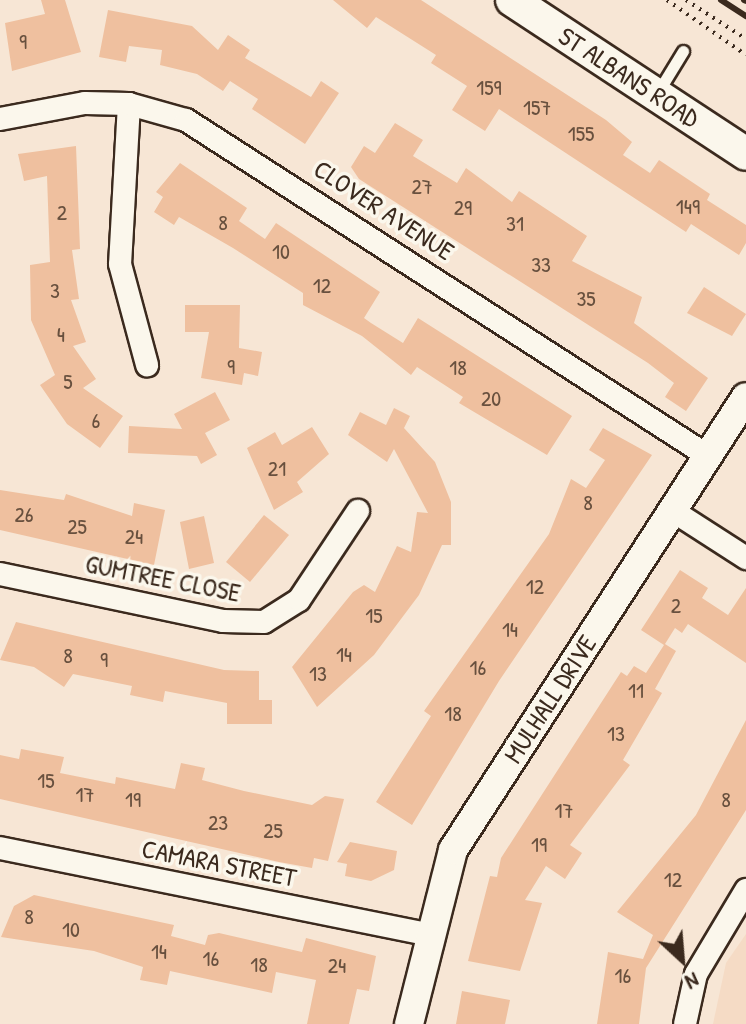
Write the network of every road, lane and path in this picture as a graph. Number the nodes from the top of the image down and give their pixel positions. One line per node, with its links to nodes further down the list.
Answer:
1 (512, 0): 7 (main road, ST ALBANS ROAD)
2 (667, 0): 6 (path)
3 (686, 0): 4 (path)
4 (746, 39)
5 (683, 51): 7 (lane)
6 (746, 55)
7 (656, 95): 10 (main road, ST ALBANS ROAD)
8 (129, 104): 9 (street, CLOVER AVENUE); 11 (street); 13 (street, CLOVER AVENUE)
9 (0, 119)
10 (746, 154)
11 (147, 365)
12 (746, 397): 13 (street, MULHALL DRIVE)
13 (708, 456): 15 (street, MULHALL DRIVE)
14 (358, 511): 17 (street, GUMTREE CLOSE)
15 (673, 511): 16 (street); 20 (street, MULHALL DRIVE)
16 (746, 558)
17 (0, 574)
18 (0, 848): 20 (street, CAMARA STREET)
19 (746, 890): 22 (street)
20 (427, 934): 21 (street, MULHALL DRIVE)
21 (409, 1024)
22 (685, 1024)

